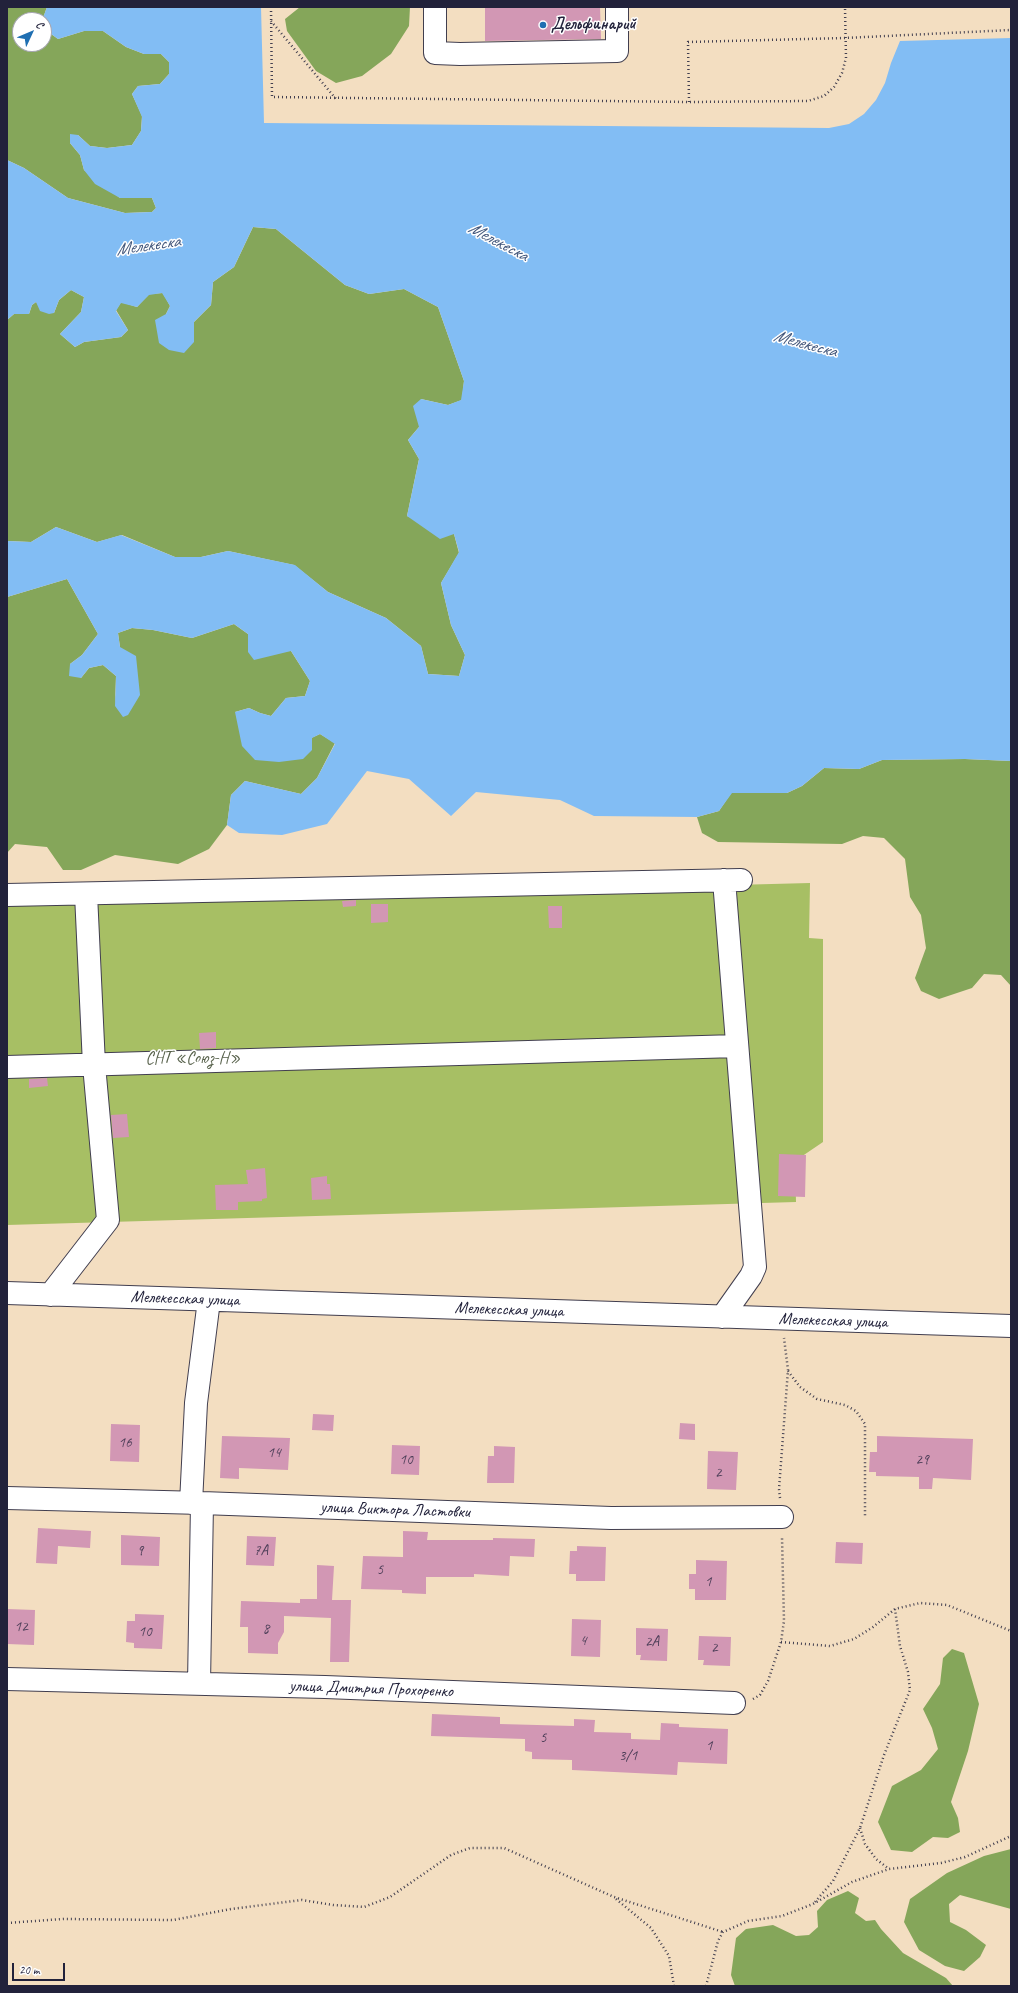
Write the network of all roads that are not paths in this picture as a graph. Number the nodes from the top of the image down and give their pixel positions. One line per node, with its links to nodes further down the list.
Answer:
1 (436, 7): 2 (street)
2 (617, 7)
3 (86, 894): 4 (street); 5 (street); 6 (street)
4 (7, 895)
5 (737, 1046): 6 (street); 11 (street)
6 (94, 1065): 7 (street); 9 (street)
7 (7, 1067)
8 (7, 1293): 9 (street, Мелекесская улица)
9 (50, 1295): 10 (street, Мелекесская улица)
10 (209, 1300): 11 (street, Мелекесская улица); 14 (street)
11 (722, 1317): 12 (street, Мелекесская улица)
12 (1011, 1326)
13 (7, 1498): 14 (street, улица Виктора Ластовки)
14 (197, 1503): 15 (street, улица Виктора Ластовки); 17 (street)
15 (782, 1517)
16 (7, 1679): 17 (street, улица Дмитрия Прохоренко)
17 (198, 1684): 18 (street, улица Дмитрия Прохоренко)
18 (734, 1703)

